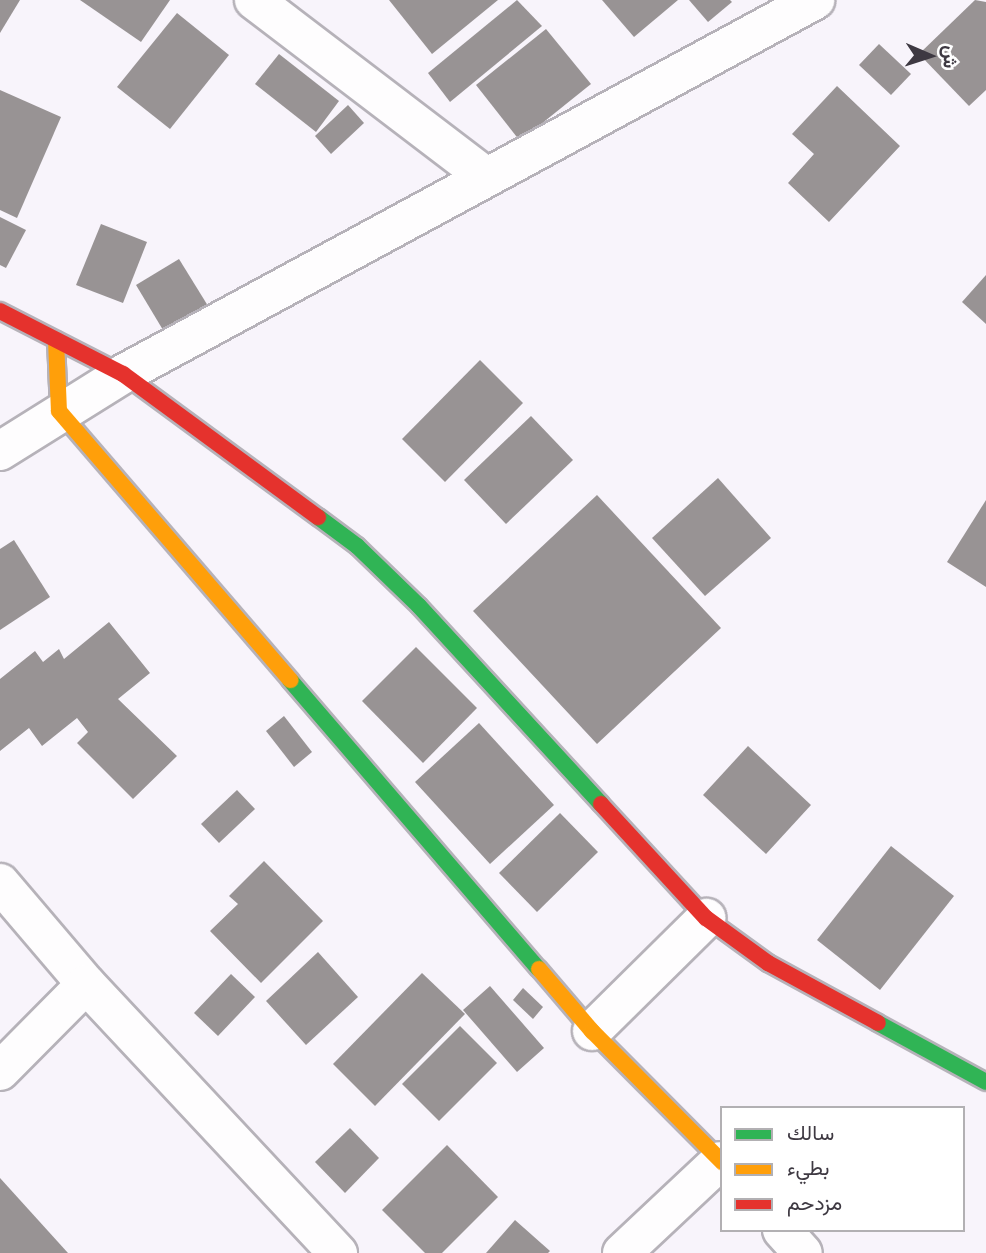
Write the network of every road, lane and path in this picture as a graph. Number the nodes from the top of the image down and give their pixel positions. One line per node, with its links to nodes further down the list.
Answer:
1 (254, 0): 3 (street)
2 (815, 0): 3 (street)
3 (485, 176): 6 (street)
4 (0, 310): 5 (street)
5 (56, 340): 6 (street); 7 (street)
6 (123, 374): 7 (street); 10 (street)
7 (59, 411): 8 (street); 12 (street)
8 (0, 452)
9 (0, 883): 11 (street)
10 (706, 918): 12 (street); 14 (street)
11 (86, 984): 13 (street); 18 (street)
12 (592, 1031): 15 (street)
13 (0, 1071)
14 (986, 1082)
15 (720, 1160)
16 (720, 1162): 19 (street)
17 (784, 1232): 20 (street)
18 (338, 1253)
19 (622, 1253)
20 (803, 1253)

